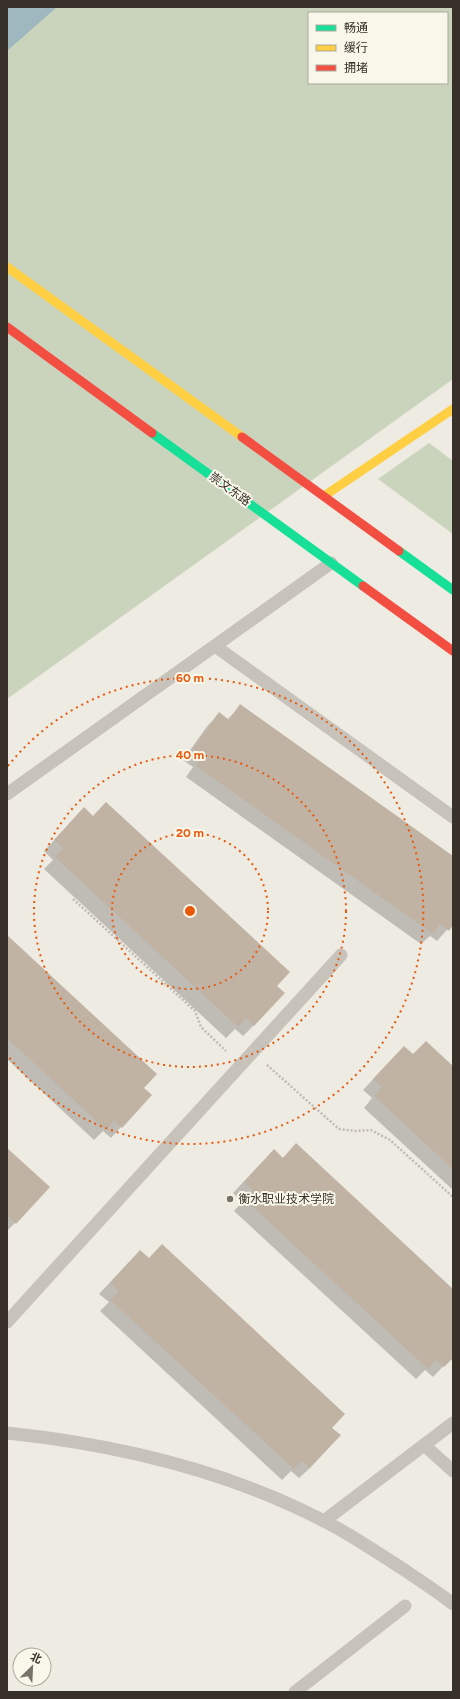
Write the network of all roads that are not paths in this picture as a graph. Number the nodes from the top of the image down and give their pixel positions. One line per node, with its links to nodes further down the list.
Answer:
1 (7, 267): 4 (main road)
2 (7, 327): 5 (main road, 崇文东路)
3 (453, 409): 4 (main road)
4 (324, 496): 6 (main road)
5 (331, 563): 7 (lane); 8 (main road, 崇文东路)
6 (453, 590)
7 (215, 646): 9 (lane); 10 (lane)
8 (453, 651)
9 (7, 794)
10 (453, 817)
11 (341, 955): 12 (lane)
12 (7, 1322)
13 (453, 1423): 15 (lane)
14 (7, 1433): 17 (lane)
15 (424, 1445): 16 (lane); 17 (lane)
16 (453, 1471)
17 (324, 1522): 18 (lane)
18 (453, 1604)
19 (406, 1606): 20 (lane)
20 (295, 1692)

